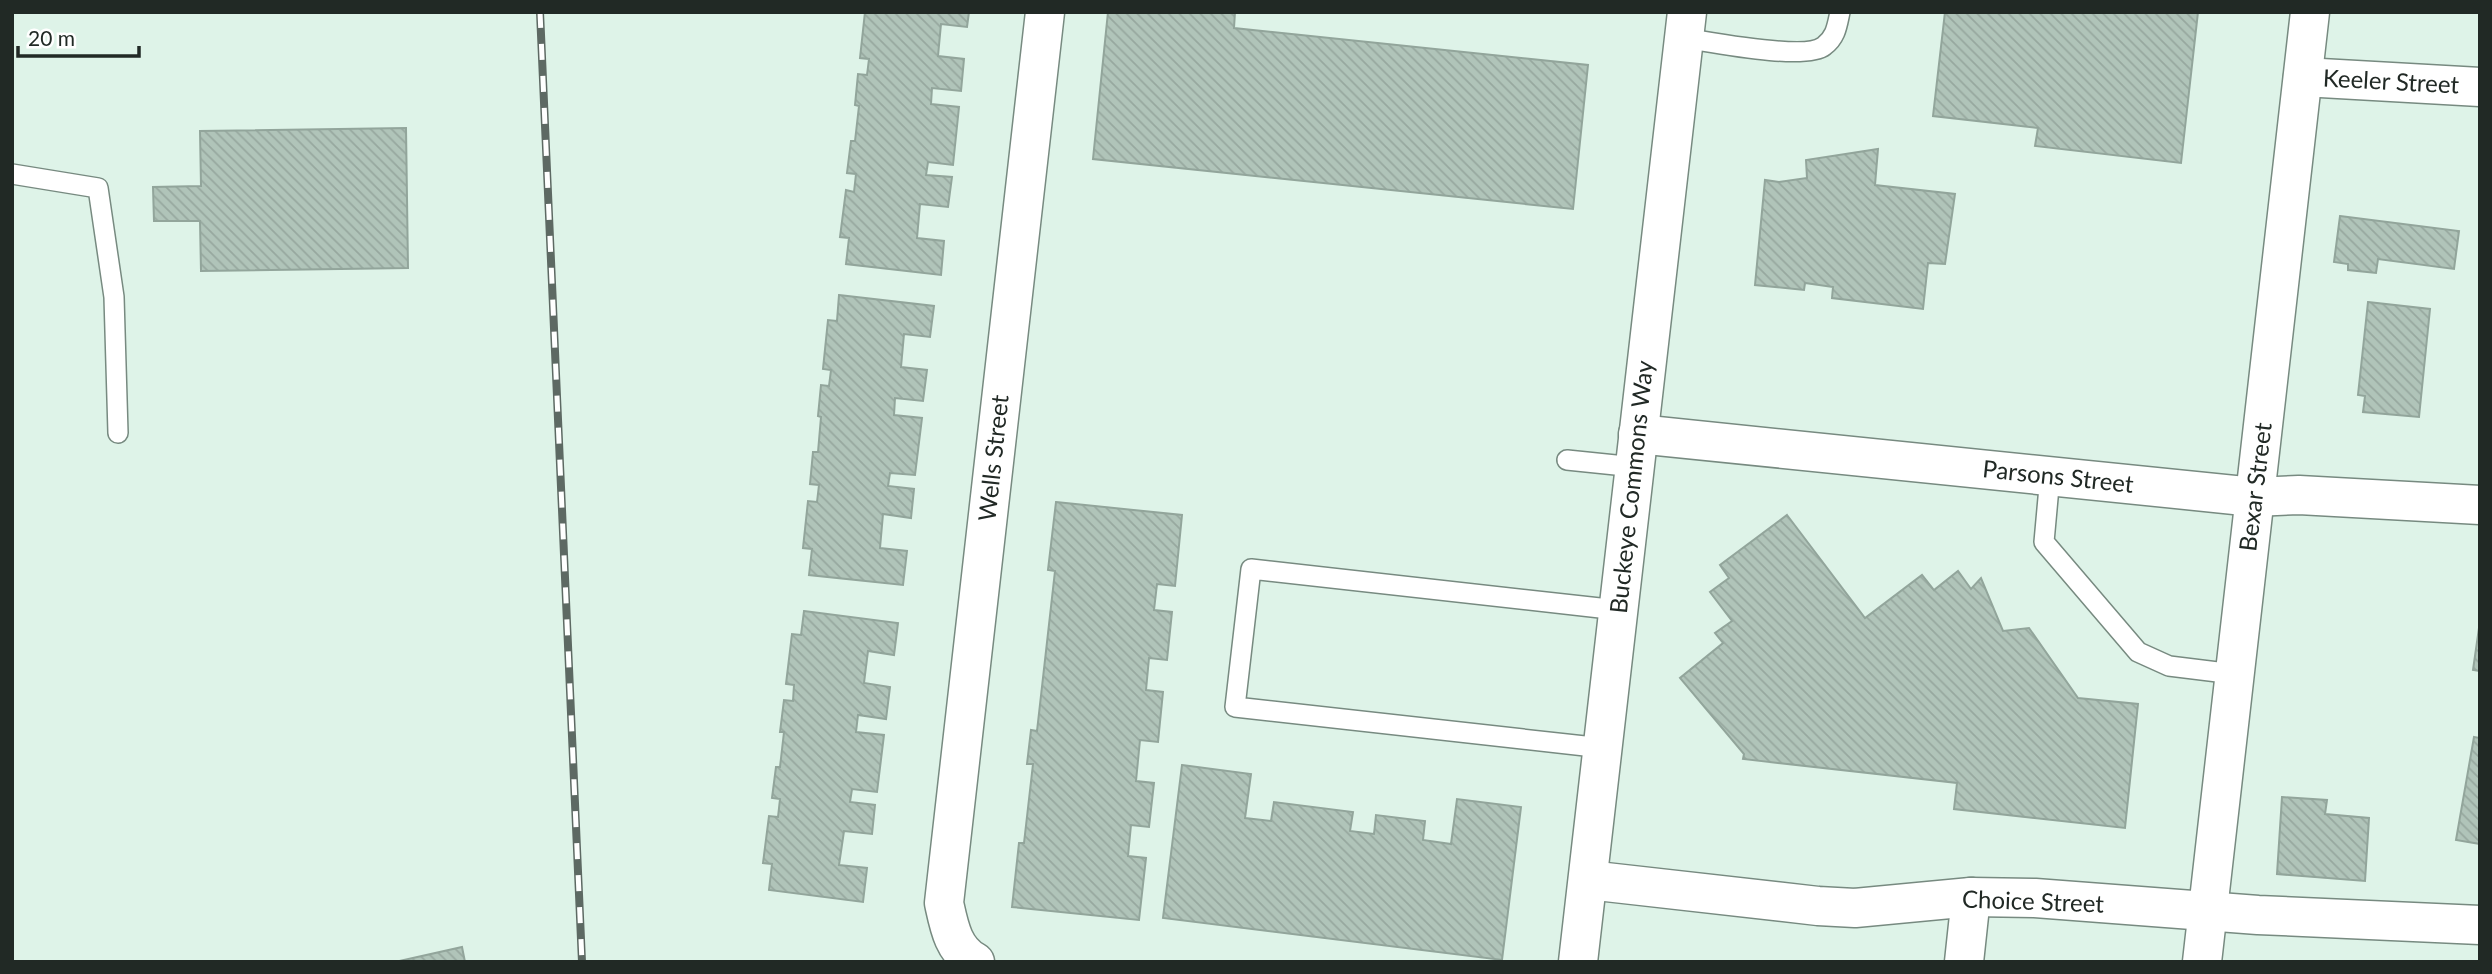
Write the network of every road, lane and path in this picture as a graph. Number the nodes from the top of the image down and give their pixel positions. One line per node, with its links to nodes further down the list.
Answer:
1 (1045, 12): 21 (street, Wells Street)
2 (1840, 12): 4 (lane)
3 (2310, 12): 5 (street, Bexar Street)
4 (1685, 25): 9 (street, Buckeye Commons Way)
5 (2303, 77): 6 (street, Keeler Street); 12 (street, Bexar Street)
6 (2480, 87)
7 (12, 174): 8 (lane)
8 (118, 433)
9 (1636, 451): 10 (lane); 11 (street, Parsons Street); 14 (street, Buckeye Commons Way)
10 (1567, 460)
11 (2049, 476): 12 (street, Parsons Street); 15 (lane)
12 (2254, 497): 13 (street, Parsons Street); 15 (street, Bexar Street)
13 (2480, 505)
14 (1618, 610): 16 (street, Buckeye Commons Way); 16 (lane)
15 (2234, 674): 19 (street, Bexar Street)
16 (1603, 748): 17 (street, Buckeye Commons Way)
17 (1588, 880): 18 (street, Choice Street); 22 (street, Buckeye Commons Way)
18 (1971, 897): 19 (street, Choice Street); 23 (street)
19 (2208, 911): 20 (street, Choice Street); 24 (street, Bexar Street)
20 (2480, 925)
21 (975, 962)
22 (1578, 962)
23 (1964, 962)
24 (2202, 962)

